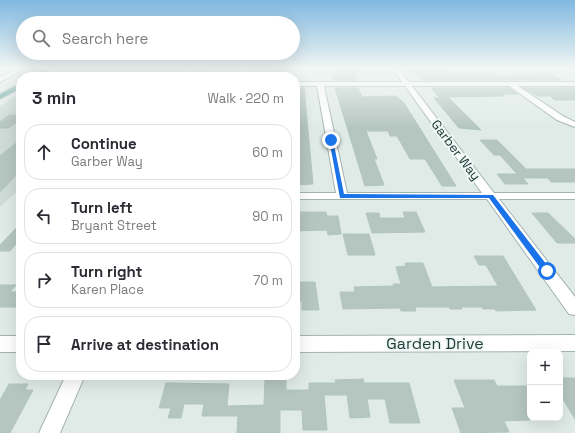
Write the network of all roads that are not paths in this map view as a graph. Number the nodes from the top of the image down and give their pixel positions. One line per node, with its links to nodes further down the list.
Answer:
1 (8, 88): 6 (main road)
2 (12, 88): 7 (main road)
3 (321, 88): 10 (street)
4 (410, 88): 11 (street, Garber Way)
5 (517, 88): 8 (street)
6 (0, 94)
7 (0, 98)
8 (575, 125)
9 (300, 196): 10 (street)
10 (342, 196): 11 (street)
11 (490, 196): 12 (street); 13 (street, Garber Way)
12 (575, 196)
13 (575, 309)
14 (575, 343): 17 (street, Garden Drive)
15 (0, 344): 16 (street)
16 (16, 344)
17 (300, 344)
18 (74, 380): 19 (street)
19 (49, 433)

